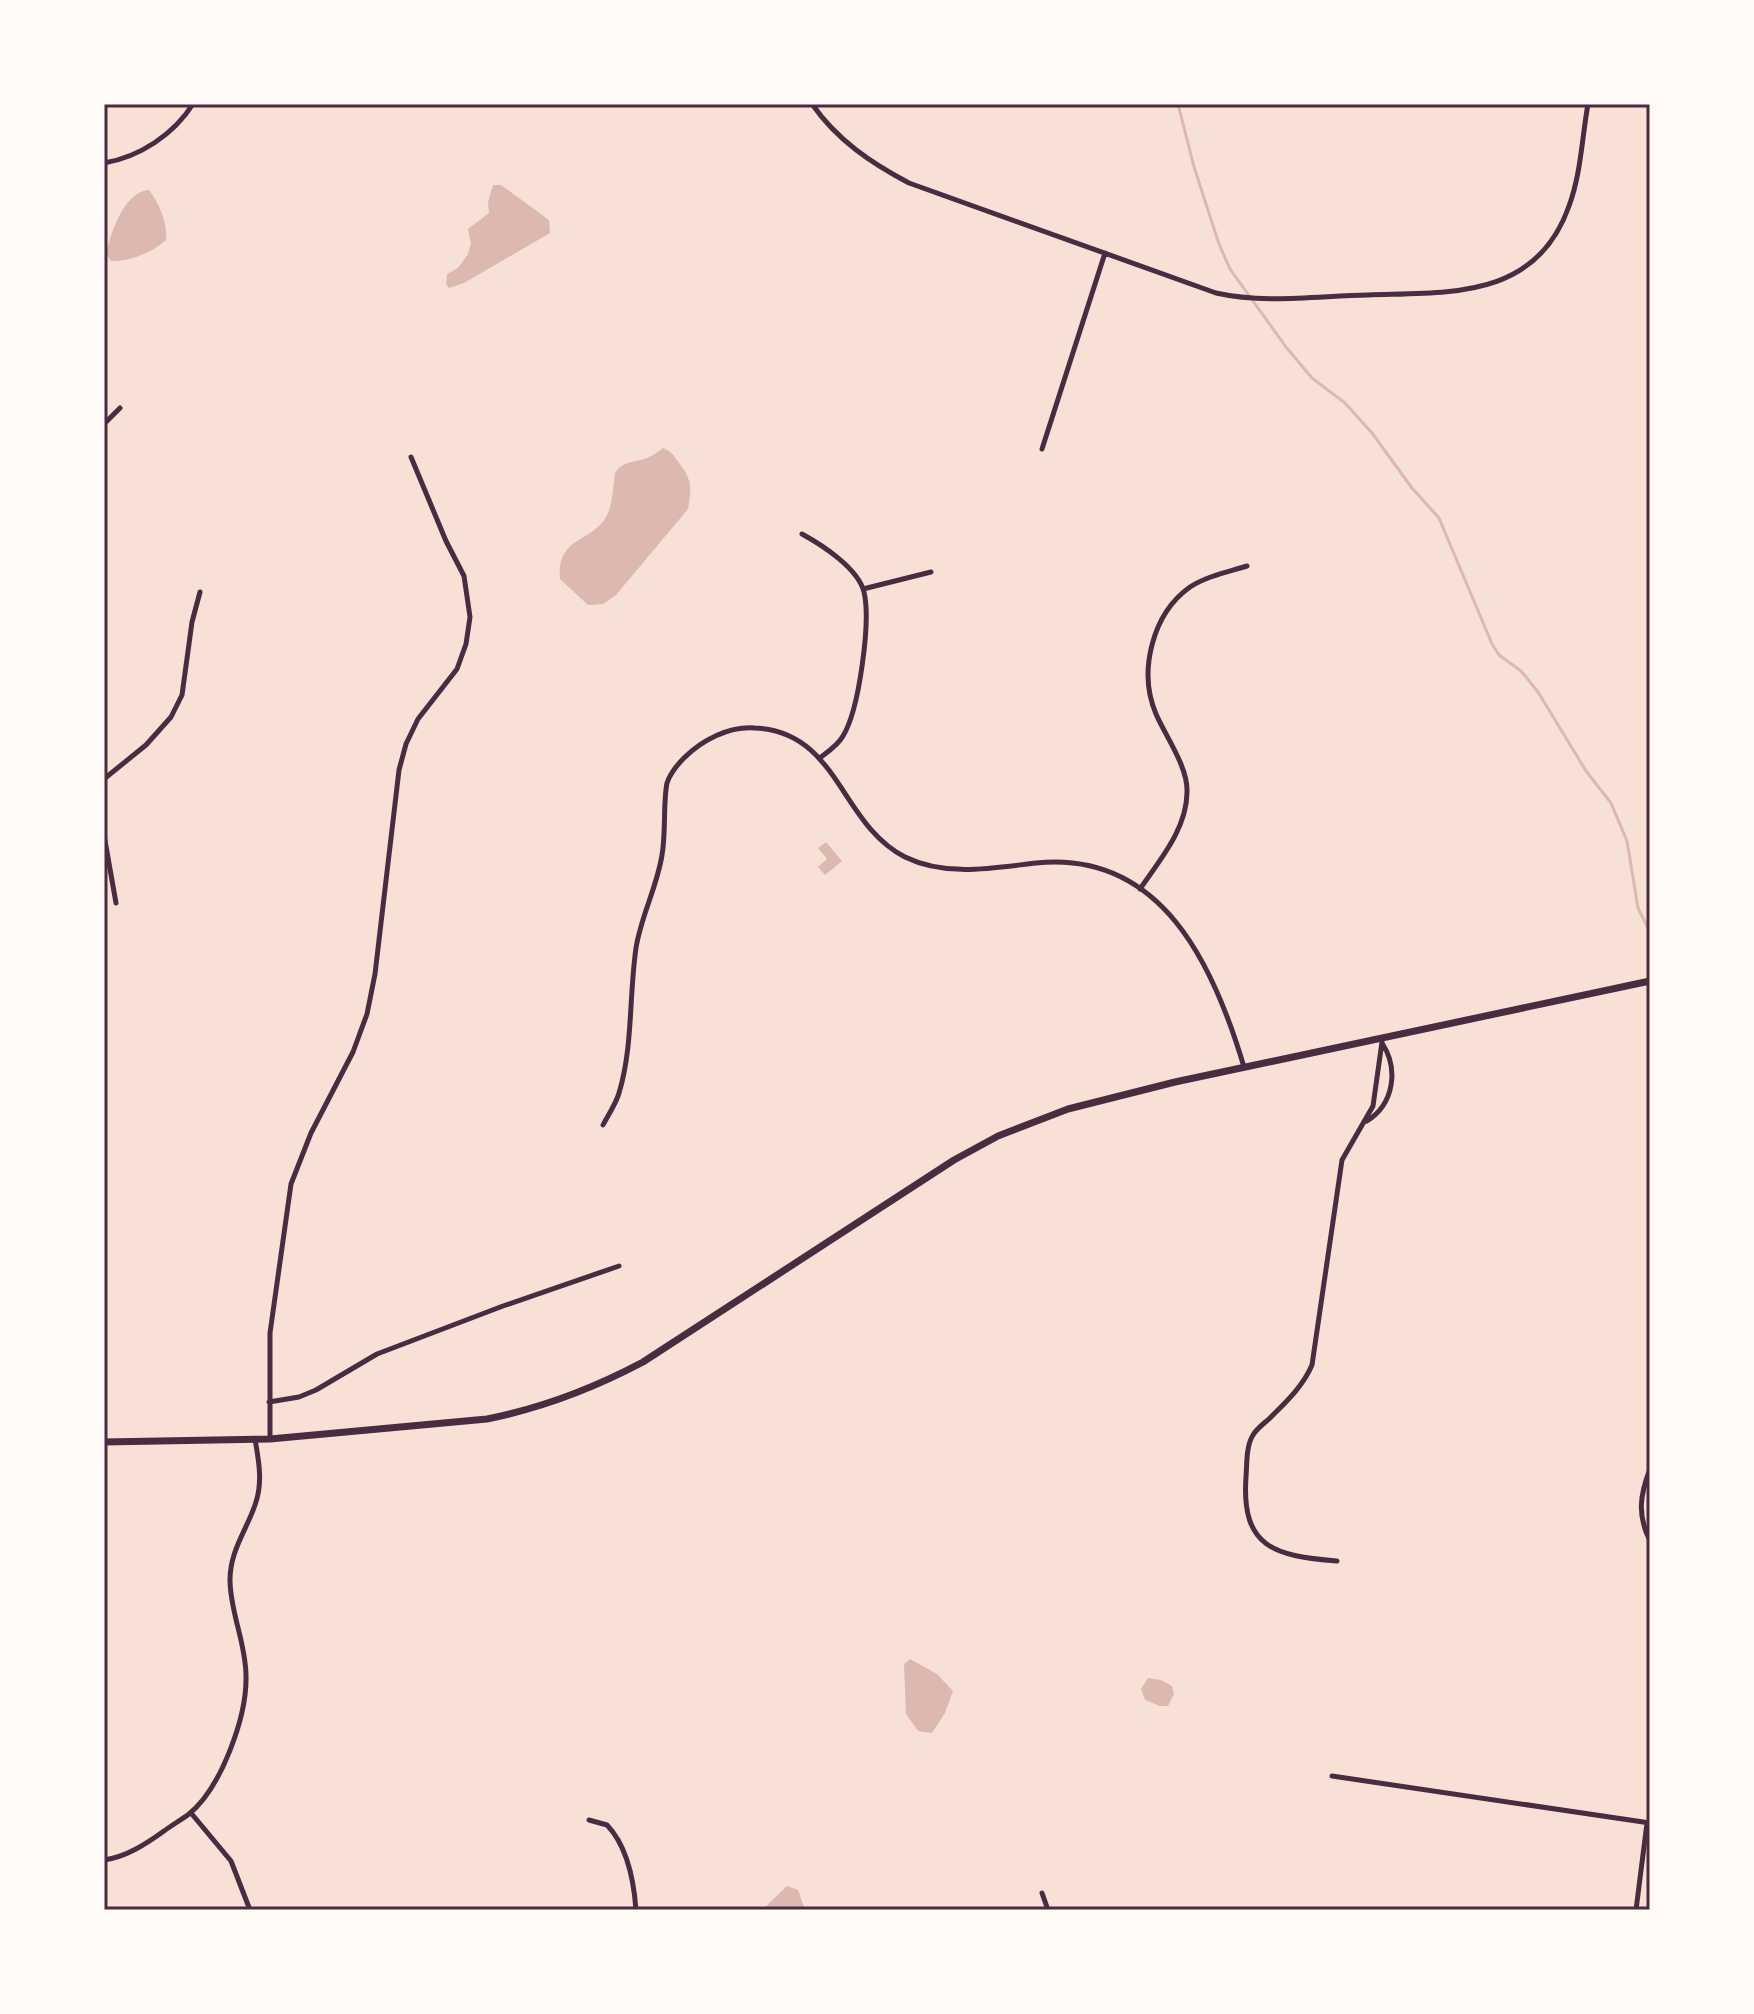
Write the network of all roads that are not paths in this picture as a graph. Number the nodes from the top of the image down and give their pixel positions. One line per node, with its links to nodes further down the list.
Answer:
1 (193, 104): 4 (street)
2 (812, 104): 5 (street)
3 (1588, 104): 5 (street)
4 (104, 163)
5 (1105, 253): 8 (street)
6 (120, 408): 7 (street)
7 (104, 424)
8 (1042, 449)
9 (411, 457): 26 (street)
10 (802, 534): 13 (street)
11 (1247, 566): 18 (street)
12 (931, 572): 13 (street)
13 (863, 589): 15 (street)
14 (200, 592): 16 (street)
15 (821, 757): 18 (street); 23 (street)
16 (104, 779)
17 (104, 835): 19 (street)
18 (1140, 889): 22 (street)
19 (116, 903)
20 (1650, 981): 21 (street)
21 (1380, 1040): 22 (street); 24 (street); 24 (street)
22 (1245, 1068): 28 (street)
23 (603, 1125)
24 (1364, 1125): 32 (street)
25 (619, 1266): 26 (street)
26 (269, 1402): 28 (street)
27 (255, 1439): 28 (street); 29 (street); 34 (street)
28 (270, 1439)
29 (104, 1442)
30 (1650, 1469): 31 (street)
31 (1650, 1541)
32 (1337, 1561)
33 (1332, 1776): 36 (street)
34 (191, 1813): 37 (street); 39 (street)
35 (589, 1820): 40 (street)
36 (1648, 1823): 42 (street)
37 (104, 1860)
38 (1042, 1893): 41 (street)
39 (250, 1910)
40 (636, 1910)
41 (1048, 1910)
42 (1636, 1910)

